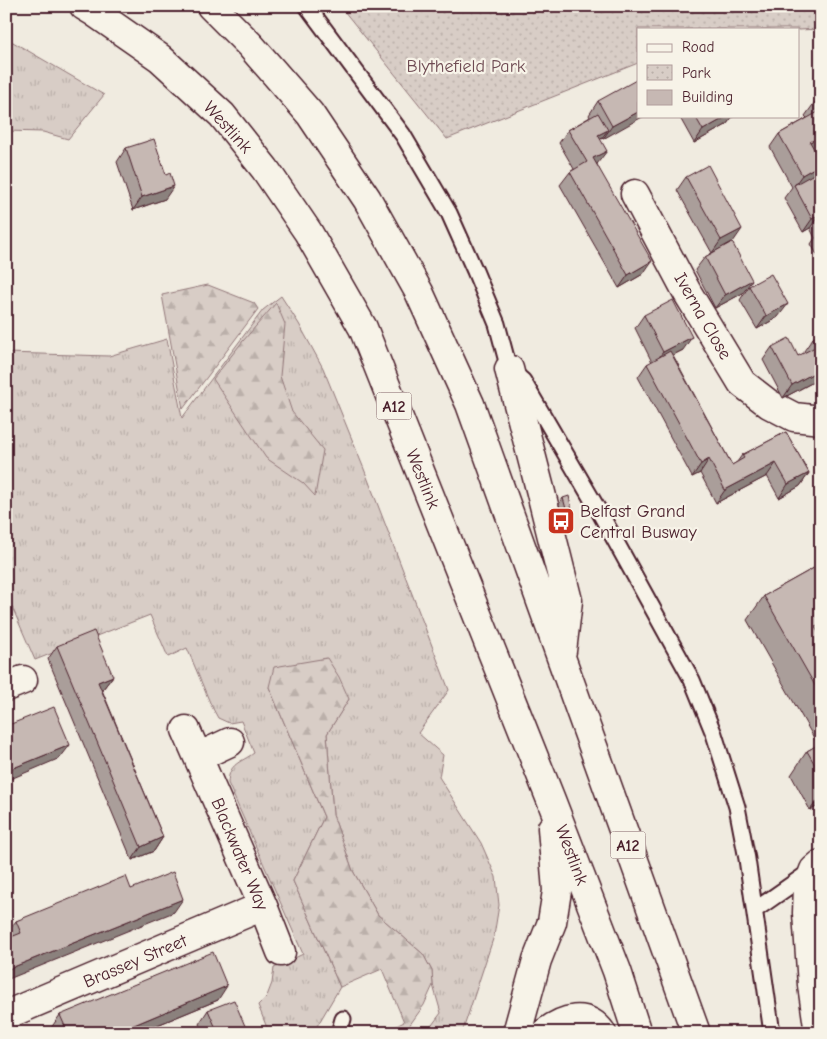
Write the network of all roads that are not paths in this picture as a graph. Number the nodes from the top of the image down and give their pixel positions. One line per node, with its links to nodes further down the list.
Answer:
1 (84, 6): 11 (main road, Westlink / A12)
2 (211, 6): 7 (main road, A12)
3 (307, 6): 5 (lane)
4 (635, 194): 6 (main road, Iverna Close)
5 (509, 369): 7 (main road); 14 (lane)
6 (821, 420)
7 (561, 658): 21 (main road, A12)
8 (186, 730): 10 (main road, Blackwater Way)
9 (230, 742): 10 (main road)
10 (198, 756): 13 (main road, Blackwater Way)
11 (550, 800): 17 (main road); 20 (main road, Westlink / A12)
12 (817, 867): 14 (lane); 23 (main road)
13 (263, 906): 15 (main road, Blackwater Way); 16 (main road, Brassey Street)
14 (755, 910): 22 (lane)
15 (281, 952)
16 (6, 1015)
17 (517, 1033)
18 (545, 1033): 19 (main road)
19 (602, 1033)
20 (637, 1033)
21 (696, 1033)
22 (772, 1033)
23 (819, 1033)

